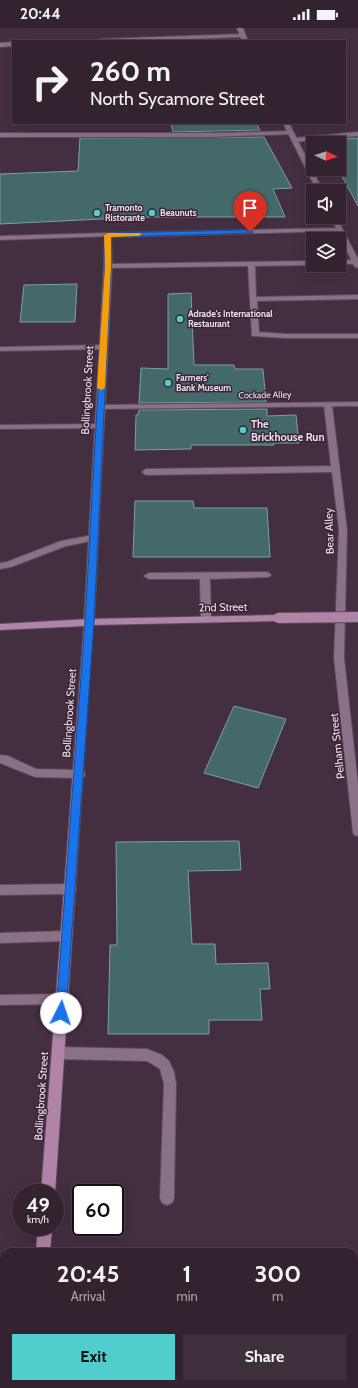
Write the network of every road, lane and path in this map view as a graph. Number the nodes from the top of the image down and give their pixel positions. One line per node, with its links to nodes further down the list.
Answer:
1 (240, 28): 2 (main road)
2 (243, 38): 3 (main road)
3 (148, 40)
4 (0, 44): 5 (main road)
5 (12, 44)
6 (287, 124): 9 (main road)
7 (0, 134): 9 (main road)
8 (358, 134): 9 (main road)
9 (293, 136): 10 (main road)
10 (317, 184)
11 (337, 224): 12 (main road)
12 (340, 230): 13 (main road); 18 (main road)
13 (108, 235): 14 (main road); 19 (main road, Bollingbrook Street)
14 (0, 238)
15 (306, 263): 17 (main road)
16 (346, 263): 18 (main road)
17 (250, 264): 19 (main road); 21 (main road)
18 (357, 264)
19 (108, 266): 23 (main road, Bollingbrook Street)
20 (358, 297): 21 (main road)
21 (253, 298): 22 (main road)
22 (358, 336)
23 (103, 348): 24 (main road); 27 (main road, Bollingbrook Street)
24 (0, 349)
25 (358, 404): 26 (main road, Cockade Alley)
26 (328, 405): 27 (main road, Cockade Alley); 30 (main road, Bear Alley)
27 (100, 407): 28 (main road, Bollingbrook Street)
28 (99, 426): 29 (main road); 32 (main road, Bollingbrook Street)
29 (0, 427)
30 (336, 469): 31 (main road); 41 (main road, Bear Alley)
31 (146, 472)
32 (93, 538): 33 (main road); 39 (main road, Bollingbrook Street)
33 (0, 566)
34 (266, 575): 36 (main road)
35 (149, 576): 36 (main road)
36 (205, 576): 38 (main road)
37 (358, 617): 38 (main road, 2nd Street, bridge)
38 (206, 619): 39 (main road, 2nd Street)
39 (89, 622): 40 (main road, 2nd Street); 43 (main road, Bollingbrook Street)
40 (0, 627)
41 (339, 658): 44 (main road, Pelham Street)
42 (0, 759): 43 (main road)
43 (80, 774): 45 (main road, Bollingbrook Street)
44 (358, 832)
45 (70, 889): 46 (main road); 47 (main road, Bollingbrook Street)
46 (0, 890)
47 (66, 936): 48 (main road); 49 (main road, Bollingbrook Street)
48 (0, 938)
49 (62, 999): 50 (main road); 51 (main road, Bollingbrook Street)
50 (0, 1000)
51 (58, 1054): 52 (main road, Bollingbrook Street); 53 (main road)
52 (49, 1184)
53 (167, 1198)
54 (45, 1236): 55 (main road)
55 (44, 1248)

